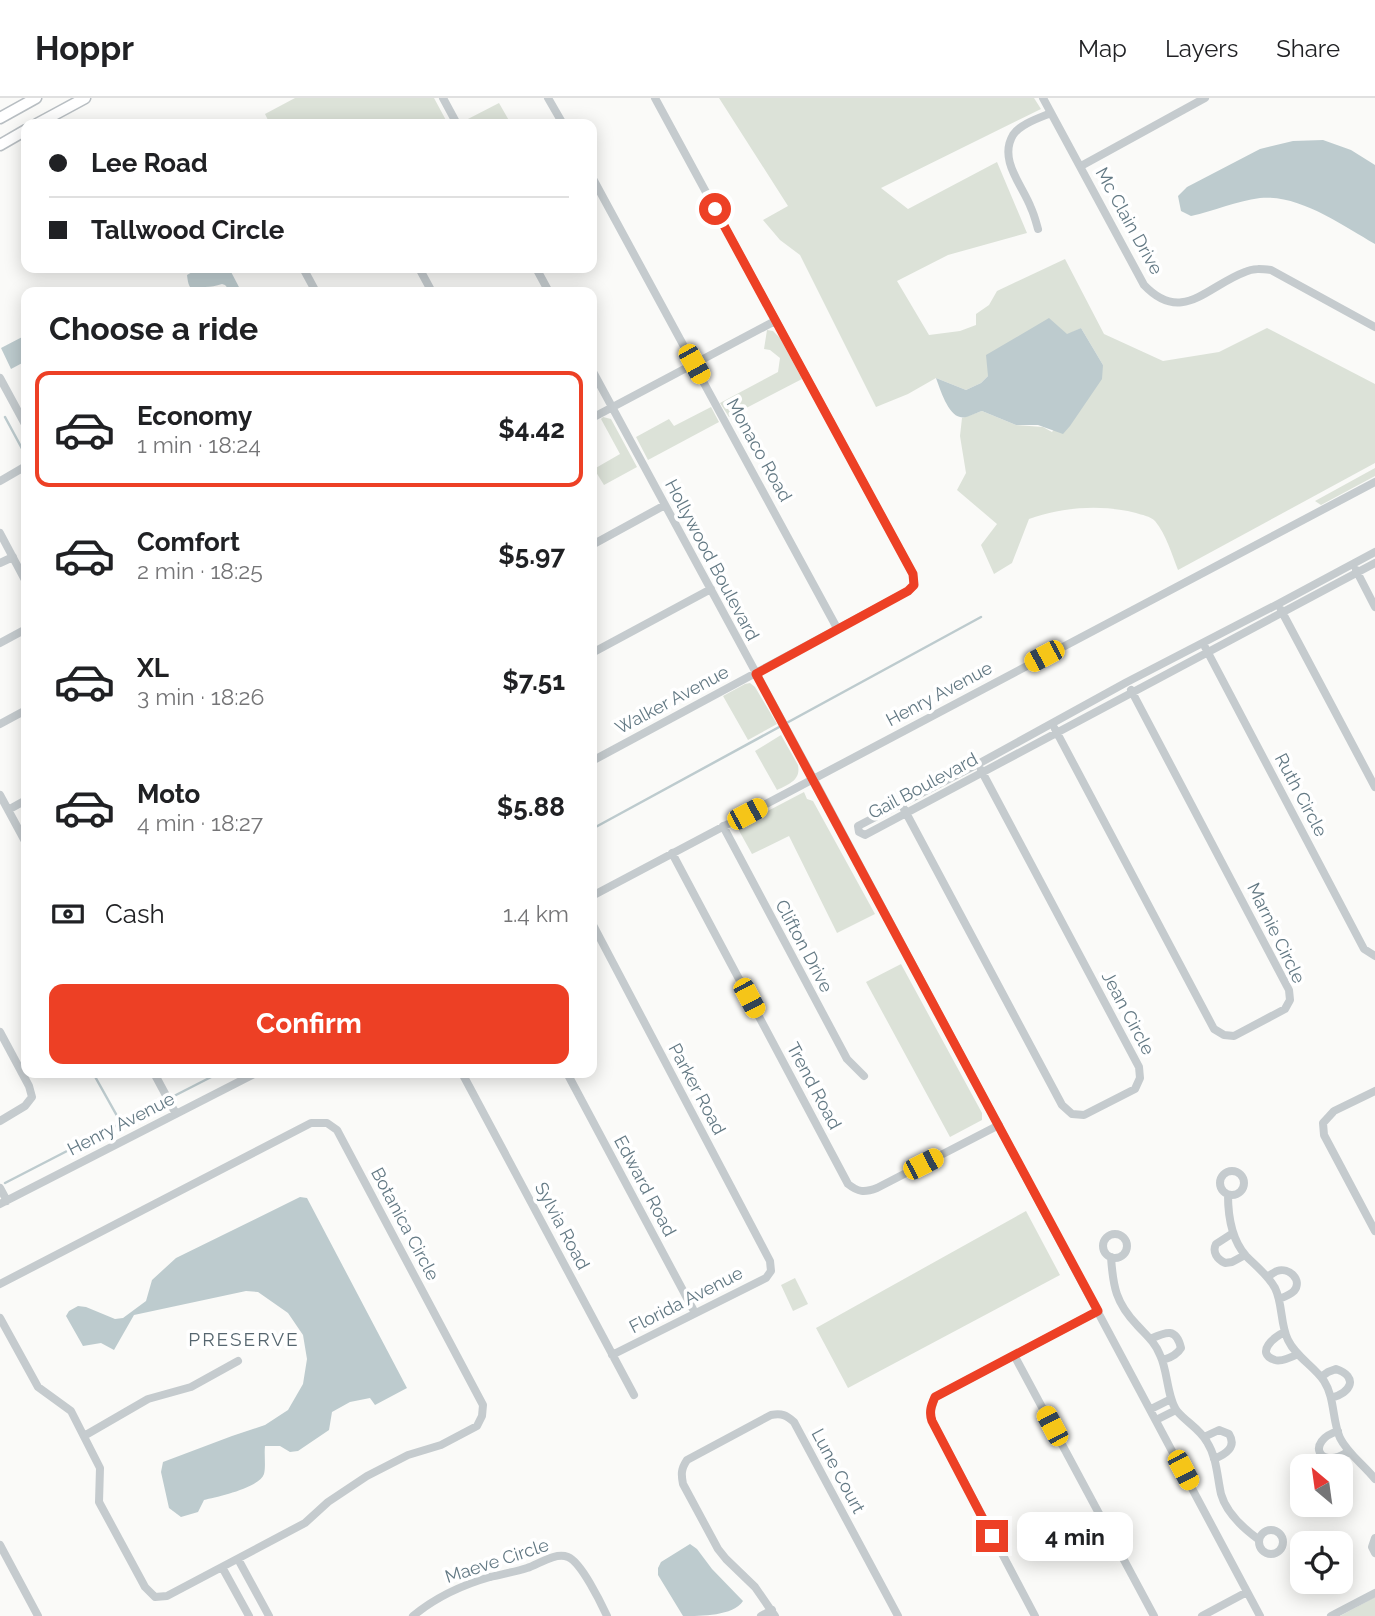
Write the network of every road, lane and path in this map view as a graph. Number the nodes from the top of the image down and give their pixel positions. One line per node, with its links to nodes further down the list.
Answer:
1 (36, 98): 9 (main road)
2 (443, 98): 11 (street)
3 (548, 98): 12 (street)
4 (655, 98): 18 (street)
5 (1043, 98): 8 (street, Mc Clain Drive)
6 (1205, 98): 15 (street, Mc Clain Drive)
7 (76, 99): 10 (main road)
8 (1051, 113): 15 (street, Mc Clain Drive); 17 (street)
9 (0, 118)
10 (46, 119)
11 (454, 119)
12 (560, 119)
13 (21, 133): 14 (main road)
14 (0, 145)
15 (1081, 166): 19 (street, Mc Clain Drive)
16 (597, 186): 20 (street, Monaco Road)
17 (1038, 229)
18 (775, 321): 20 (street); 41 (street, Walker Avenue)
19 (1375, 327)
20 (694, 364): 23 (street); 41 (street, Monaco Road)
21 (0, 378): 25 (street)
22 (597, 379): 23 (street, Hollywood Boulevard)
23 (612, 407): 24 (street); 29 (street, Hollywood Boulevard)
24 (597, 415)
25 (21, 417)
26 (21, 469): 27 (street)
27 (0, 481)
28 (1375, 482): 55 (street, Henry Avenue)
29 (665, 505): 31 (street); 38 (street, Hollywood Boulevard)
30 (0, 533): 33 (street)
31 (597, 542)
32 (1375, 552): 36 (street, Gail Boulevard)
33 (13, 557): 34 (street); 37 (street)
34 (0, 563)
35 (1375, 563): 36 (street, Gail Boulevard)
36 (1355, 569): 39 (street); 40 (street, Gail Boulevard)
37 (21, 572)
38 (711, 589): 45 (street); 46 (street, Hollywood Boulevard)
39 (1375, 607)
40 (1280, 608): 44 (street, Gail Boulevard); 56 (street)
41 (837, 628): 46 (street, Walker Avenue)
42 (21, 632): 43 (street)
43 (0, 643)
44 (1205, 647): 47 (street, Gail Boulevard); 48 (street, Gail Boulevard); 67 (street, Ruth Circle)
45 (597, 650)
46 (756, 674): 53 (street, Walker Avenue); 55 (street, Hollywood Boulevard)
47 (1127, 682): 48 (street, Marnie Circle); 50 (street, Gail Boulevard)
48 (1132, 692): 52 (street, Gail Boulevard); 52 (street, Marnie Circle)
49 (21, 713): 51 (street)
50 (1052, 723): 52 (street, Marnie Circle); 54 (street, Gail Boulevard)
51 (0, 724)
52 (1056, 732): 54 (street, Gail Boulevard)
53 (597, 758)
54 (980, 768): 59 (street, Gail Boulevard); 61 (street, Gail Boulevard); 61 (street, Jean Circle)
55 (813, 778): 62 (street, Henry Avenue); 79 (street, Hollywood Boulevard)
56 (1375, 787)
57 (0, 795): 60 (street)
58 (21, 803): 60 (street)
59 (901, 803): 61 (street, Jean Circle); 61 (street, Gail Boulevard)
60 (8, 810): 63 (street)
61 (906, 813)
62 (723, 826): 64 (street, Henry Avenue); 70 (street, Clifton Drive)
63 (21, 834)
64 (672, 853): 65 (street, Henry Avenue); 79 (street, Trend Road)
65 (597, 893)
66 (597, 933): 87 (street, Parker Road)
67 (1375, 956)
68 (0, 1032): 69 (street)
69 (21, 1071)
70 (864, 1076)
71 (25, 1078): 78 (street)
72 (156, 1078): 77 (street)
73 (246, 1078): 77 (street, Henry Avenue)
74 (466, 1078): 97 (street, Sylvia Road)
75 (571, 1078): 92 (street, Edward Road)
76 (1375, 1091): 83 (street)
77 (176, 1114): 82 (street, Henry Avenue)
78 (0, 1121)
79 (999, 1125): 91 (street, Hollywood Boulevard)
80 (0, 1188): 82 (street)
81 (1228, 1195): 84 (street)
82 (3, 1202)
83 (1375, 1231)
84 (1233, 1233): 85 (street); 85 (street)
85 (1245, 1255): 88 (street)
86 (1111, 1257): 95 (street)
87 (771, 1270): 92 (street, Florida Avenue)
88 (1267, 1277): 90 (street); 90 (street)
89 (0, 1284): 118 (street, Botanica Circle)
90 (1279, 1299): 94 (street)
91 (1098, 1311): 98 (street); 105 (street, Hollywood Boulevard)
92 (695, 1313): 97 (street, Florida Avenue)
93 (0, 1318): 109 (street, Botanica Circle)
94 (1285, 1332): 96 (street); 96 (street)
95 (1150, 1339): 99 (street); 99 (street)
96 (1298, 1354): 101 (street)
97 (612, 1355): 102 (street, Sylvia Road)
98 (1014, 1355): 132 (street); 133 (street)
99 (1163, 1360): 104 (street)
100 (238, 1361): 109 (street)
101 (1321, 1377): 103 (street); 103 (street)
102 (634, 1395)
103 (1331, 1398): 108 (street)
104 (1171, 1399): 105 (street); 106 (street)
105 (1151, 1409): 107 (street, Hollywood Boulevard)
106 (1176, 1410): 107 (street); 110 (street)
107 (1156, 1420): 121 (street, Hollywood Boulevard)
108 (1338, 1431): 111 (street); 111 (street)
109 (84, 1436): 119 (street, Botanica Circle)
110 (1204, 1437): 112 (street); 112 (street)
111 (1349, 1451): 113 (street)
112 (1214, 1459): 115 (street)
113 (1374, 1476)
114 (1375, 1538): 117 (street)
115 (1258, 1539)
116 (0, 1545): 125 (street)
117 (1375, 1553)
118 (238, 1559): 119 (street, Botanica Circle); 120 (street)
119 (222, 1567): 123 (street)
120 (253, 1588): 123 (street); 127 (street)
121 (1247, 1592): 134 (street); 135 (street, Hollywood Boulevard)
122 (1375, 1593): 136 (street)
123 (238, 1596): 126 (street)
124 (773, 1613): 130 (street, Lune Court); 131 (street, Lune Court)
125 (38, 1616)
126 (249, 1616)
127 (269, 1616)
128 (413, 1616): 129 (street, Maeve Circle)
129 (607, 1616)
130 (761, 1616)
131 (898, 1616)
132 (1035, 1616)
133 (1154, 1616)
134 (1202, 1616)
135 (1261, 1616)
136 (1331, 1616)

